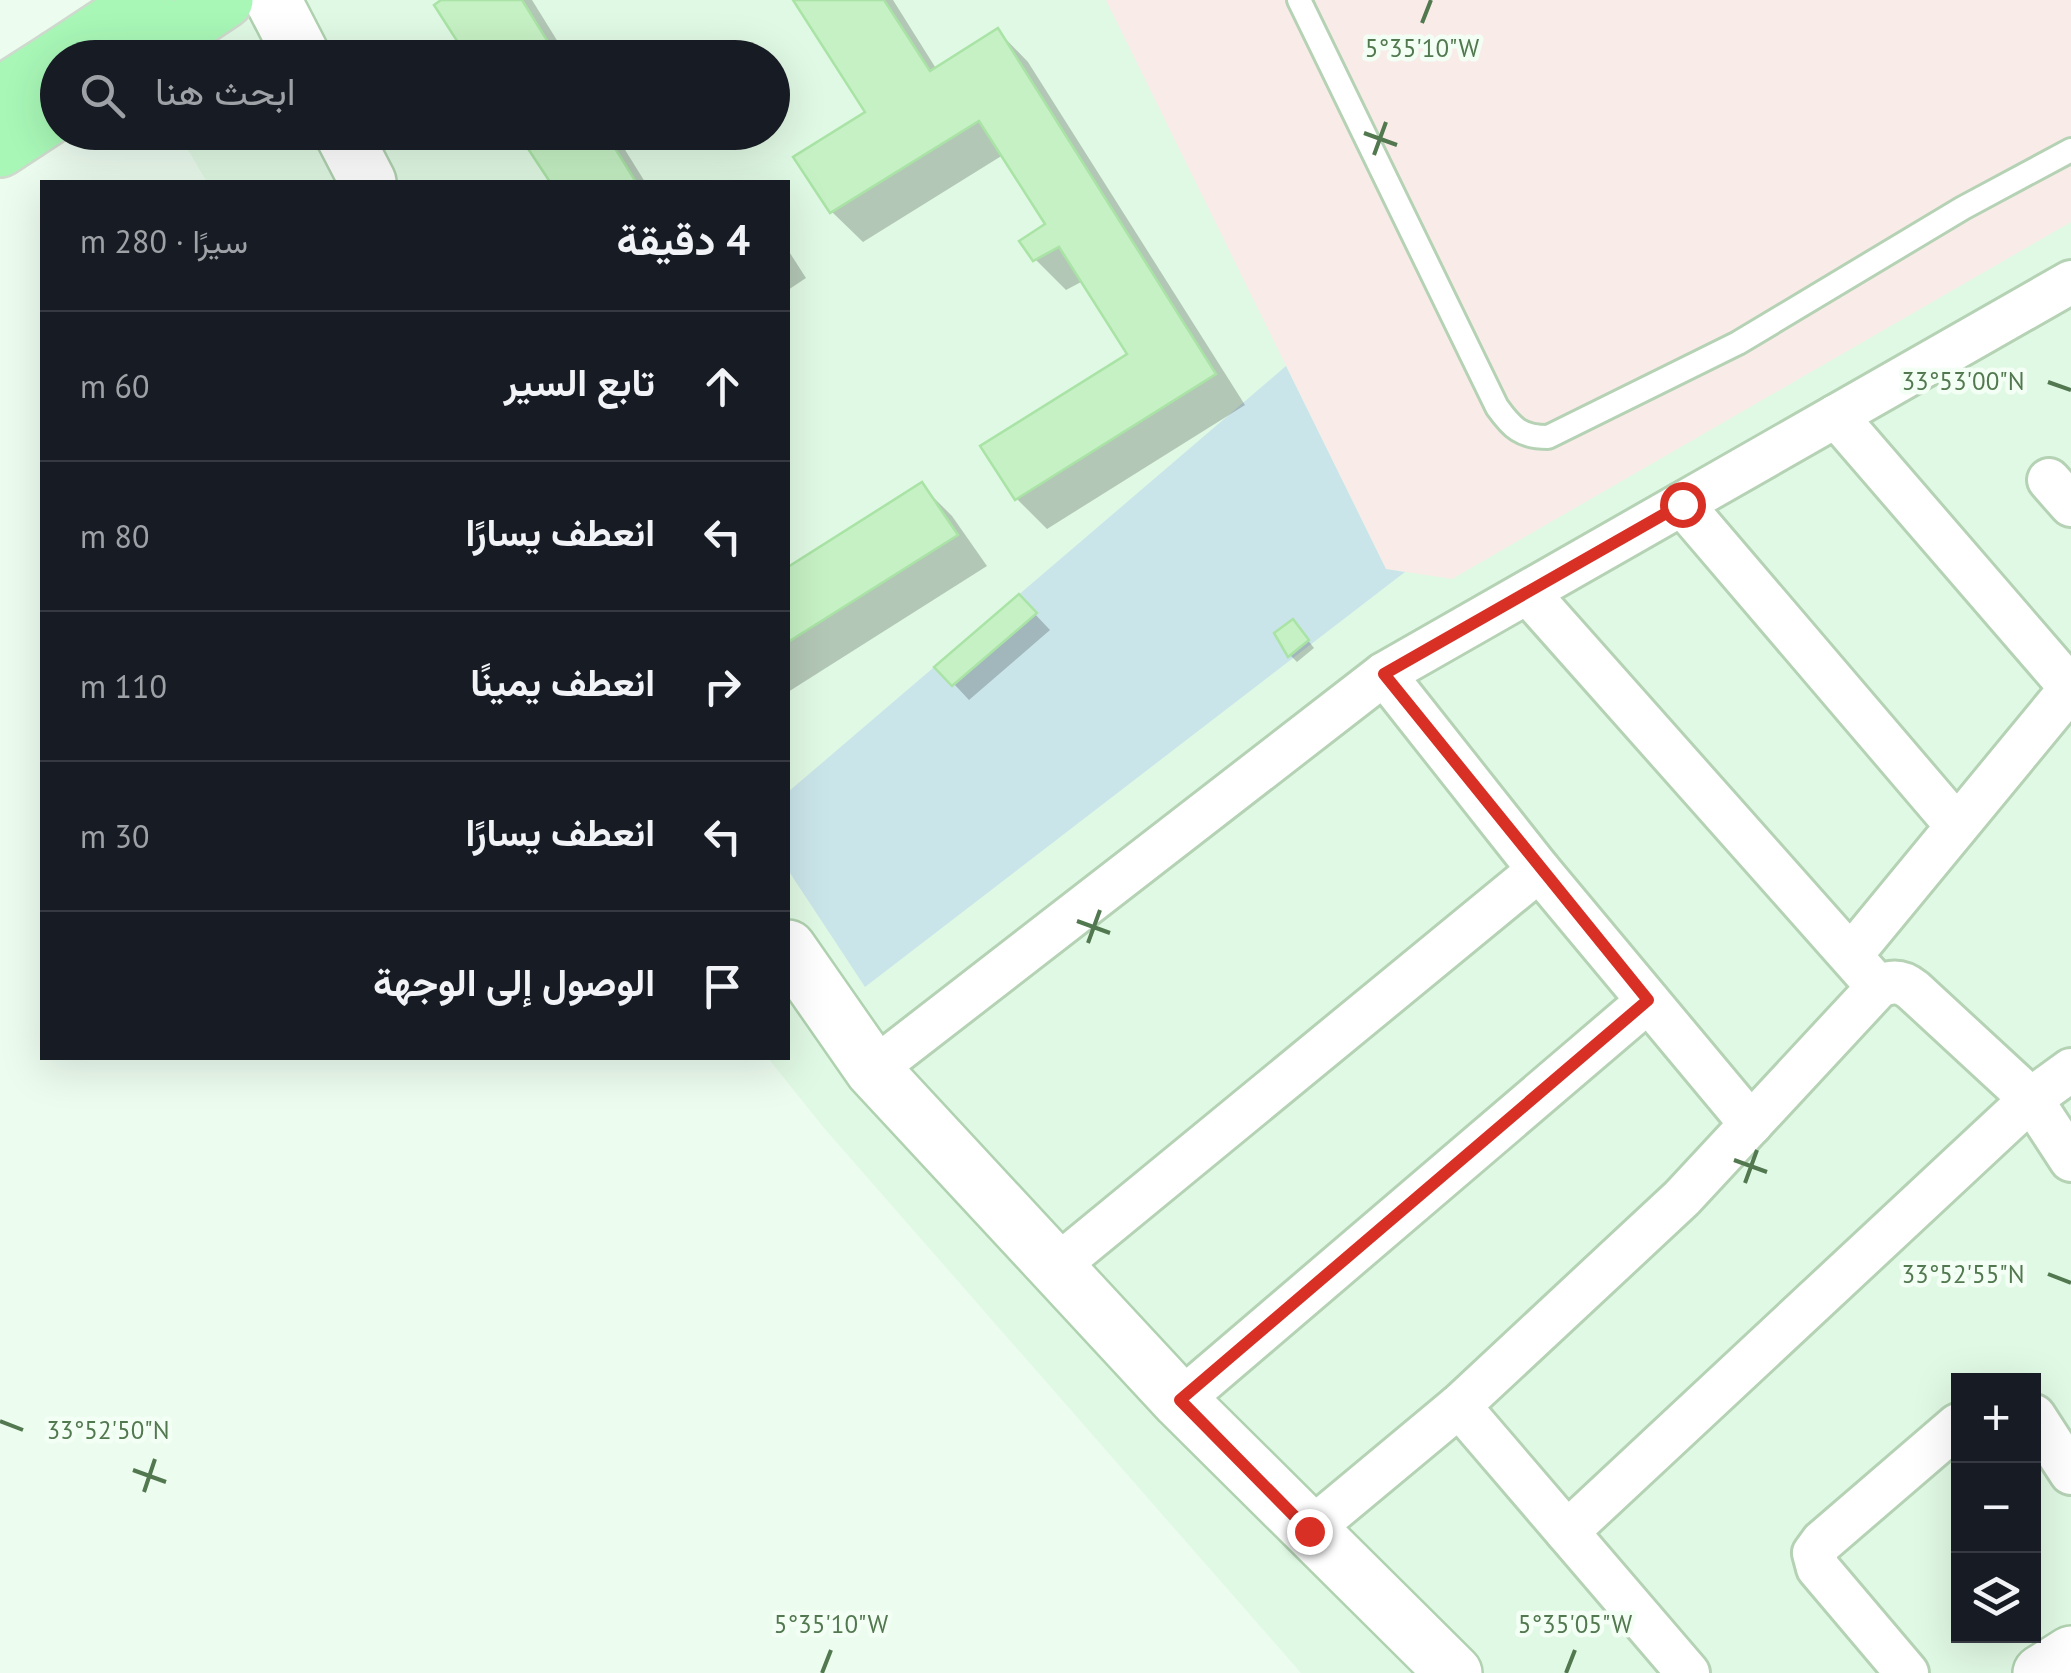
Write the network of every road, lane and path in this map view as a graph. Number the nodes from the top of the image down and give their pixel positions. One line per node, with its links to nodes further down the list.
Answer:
1 (146, 0): 5 (main road)
2 (225, 0): 6 (main road)
3 (272, 0): 7 (street)
4 (1300, 0): 13 (lane)
5 (85, 40)
6 (165, 40)
7 (293, 40)
8 (40, 69): 9 (main road)
9 (0, 95)
10 (40, 122): 11 (main road)
11 (0, 148)
12 (351, 150): 14 (street)
13 (2071, 150)
14 (367, 180)
15 (2071, 282): 16 (street)
16 (1836, 416): 17 (street); 20 (street)
17 (1682, 504): 18 (street); 21 (street)
18 (1528, 593): 19 (street); 24 (street)
19 (1384, 674): 22 (street); 27 (street)
20 (2071, 688): 21 (street)
21 (1957, 826): 24 (street)
22 (1539, 870): 26 (street); 32 (street)
23 (790, 951): 27 (street)
24 (1851, 955): 25 (street)
25 (1878, 987): 29 (street); 30 (street)
26 (1648, 1000): 30 (street); 33 (street)
27 (873, 1070): 32 (street)
28 (2071, 1070): 29 (street)
29 (2031, 1100): 31 (street); 39 (street)
30 (1751, 1124): 34 (street)
31 (2071, 1160)
32 (1056, 1267): 33 (street)
33 (1180, 1400): 38 (street)
34 (1459, 1406): 38 (street); 39 (street)
35 (2041, 1427): 37 (street)
36 (1951, 1432): 43 (street)
37 (2071, 1473)
38 (1309, 1531): 41 (street)
39 (1567, 1532): 42 (street)
40 (2071, 1654): 44 (street)
41 (1454, 1673)
42 (1688, 1673)
43 (1907, 1673)
44 (2041, 1673)

